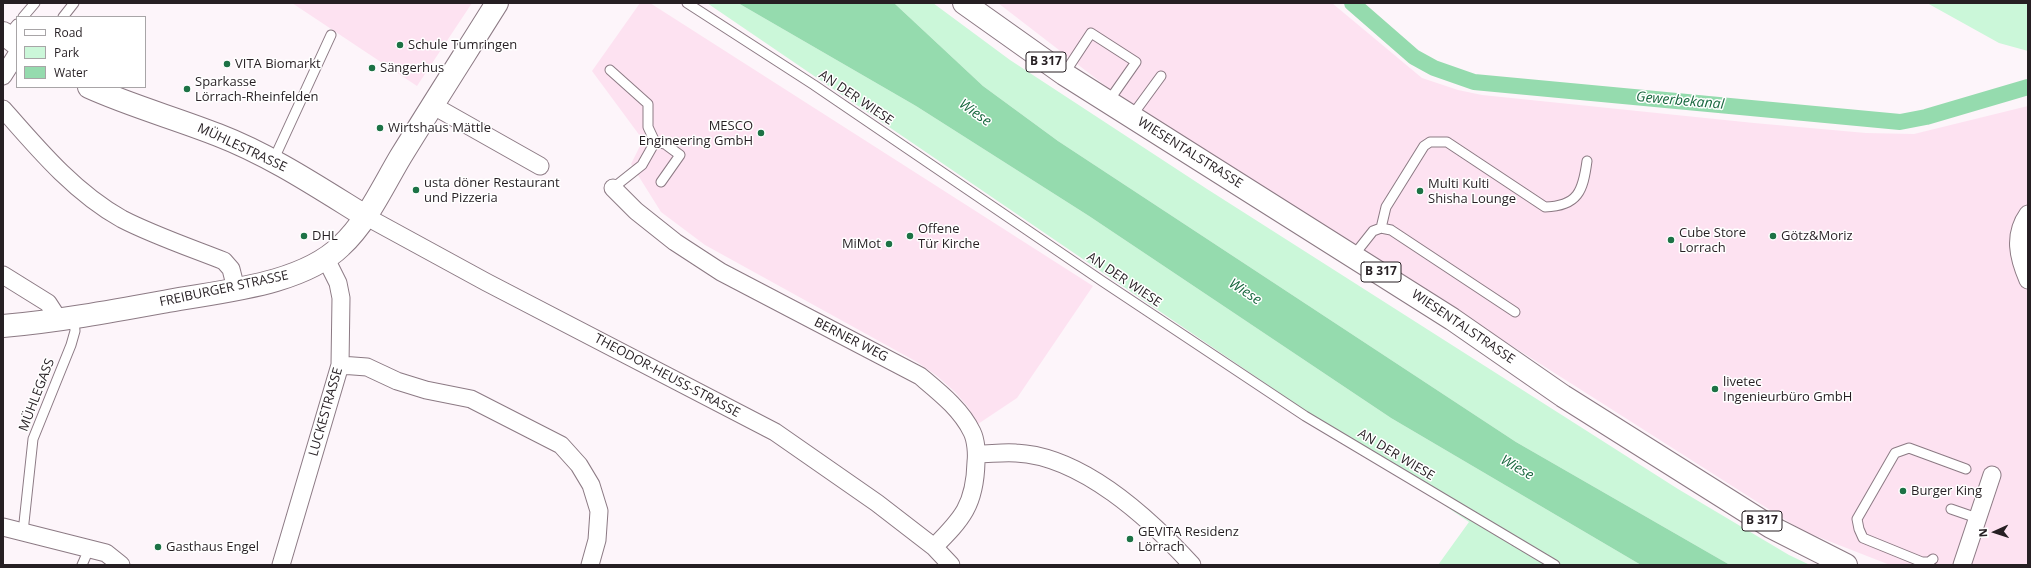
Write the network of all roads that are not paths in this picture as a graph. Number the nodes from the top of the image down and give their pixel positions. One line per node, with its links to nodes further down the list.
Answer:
1 (35, 3): 6 (lane)
2 (74, 3): 7 (lane)
3 (498, 3): 16 (main road, FREIBURGER STRASSE)
4 (687, 3): 52 (lane, AN DER WIESE)
5 (964, 3): 11 (main road, WIESENTALSTRASSE / B 317)
6 (24, 16)
7 (64, 16)
8 (330, 35): 20 (lane)
9 (12, 38): 12 (street)
10 (610, 70): 19 (lane)
11 (1064, 74): 15 (main road, WIESENTALSTRASSE / B 317); 15 (lane)
12 (3, 76)
13 (1161, 76): 18 (lane)
14 (91, 88): 20 (main road, MÜHLESTRASSE)
15 (1108, 102): 18 (main road, WIESENTALSTRASSE / B 317)
16 (432, 105): 22 (street); 26 (main road, FREIBURGER STRASSE)
17 (3, 109): 31 (street)
18 (1131, 117): 28 (main road, WIESENTALSTRASSE / B 317)
19 (655, 142): 23 (lane); 24 (lane)
20 (273, 161): 26 (main road, MÜHLESTRASSE)
21 (1587, 161): 27 (lane)
22 (540, 166)
23 (661, 182)
24 (613, 188): 37 (street, BERNER WEG)
25 (2028, 214): 32 (street)
26 (365, 216): 29 (main road, FREIBURGER STRASSE); 43 (street, THEODOR-HEUSS-STRASSE)
27 (1381, 228): 28 (lane); 33 (lane)
28 (1354, 255): 53 (main road, WIESENTALSTRASSE / B 317)
29 (326, 259): 31 (main road, FREIBURGER STRASSE); 36 (street, LUCKESTRASSE)
30 (3, 275): 34 (street)
31 (234, 280): 34 (main road, FREIBURGER STRASSE)
32 (2028, 280)
33 (1515, 312)
34 (67, 319): 35 (main road, FREIBURGER STRASSE); 42 (lane, MÜHLEGASS)
35 (3, 326)
36 (340, 365): 48 (street, LUCKESTRASSE); 49 (street)
37 (977, 454): 43 (street, BERNER WEG); 51 (street)
38 (1966, 469): 45 (lane)
39 (1992, 475): 41 (street)
40 (1951, 509): 41 (lane)
41 (1977, 518): 54 (street)
42 (10, 527): 44 (street)
43 (934, 547): 50 (street, THEODOR-HEUSS-STRASSE)
44 (89, 549): 46 (lane); 47 (street)
45 (1933, 559)
46 (82, 565)
47 (121, 565)
48 (281, 565)
49 (590, 565)
50 (951, 565)
51 (1192, 565)
52 (1555, 565)
53 (1846, 565)
54 (1962, 565)

